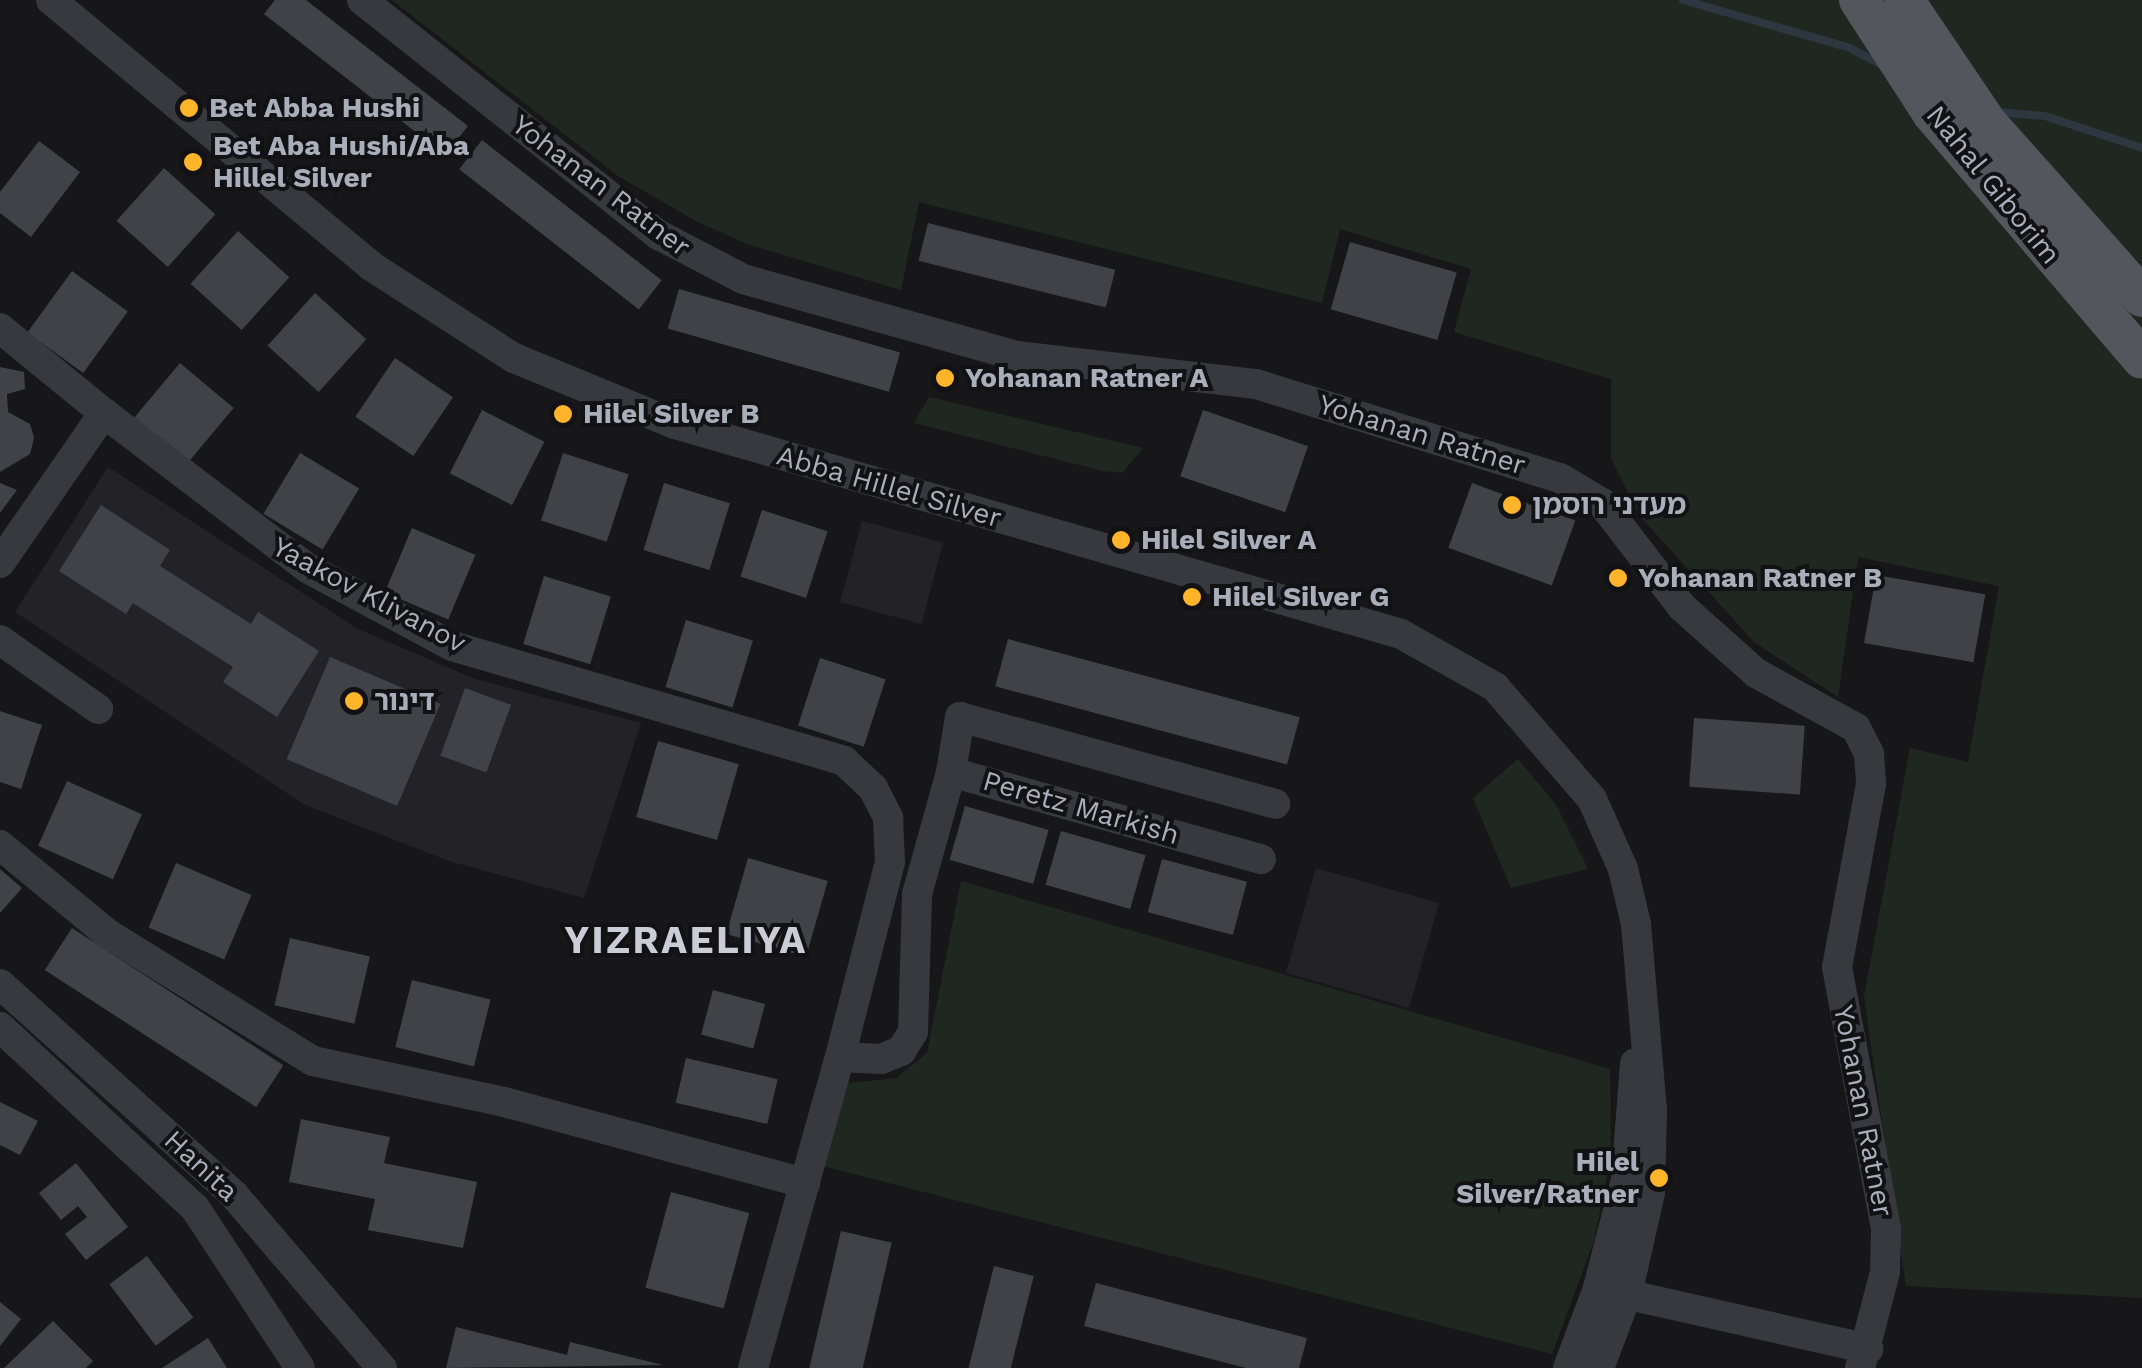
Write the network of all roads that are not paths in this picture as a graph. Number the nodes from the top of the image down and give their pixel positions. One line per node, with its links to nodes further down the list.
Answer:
1 (50, 0): 20 (street, Abba Hillel Silver)
2 (362, 0): 21 (street, Yohanan Ratner)
3 (1858, 0): 7 (main road, Nahal Giborim)
4 (1904, 0): 5 (main road, Nahal Giborim)
5 (2142, 297)
6 (0, 328): 8 (street, Yaakov Klivanov)
7 (2142, 360)
8 (104, 412): 9 (street); 18 (street, Yaakov Klivanov)
9 (0, 563)
10 (0, 640): 11 (street)
11 (98, 709)
12 (950, 772): 13 (street); 15 (street, Peretz Markish); 18 (street, Peretz Markish)
13 (1274, 804)
14 (0, 845): 19 (street)
15 (1262, 859)
16 (0, 984): 23 (street, Hanita)
17 (0, 1027): 22 (street, Hanita)
18 (840, 1057): 19 (street)
19 (806, 1183): 24 (street)
20 (1613, 1291): 21 (street); 25 (street, Abba Hillel Silver); 26 (street, Abba Hillel Silver)
21 (1864, 1359)
22 (300, 1368)
23 (382, 1368)
24 (752, 1368)
25 (1568, 1368)
26 (1599, 1368)

